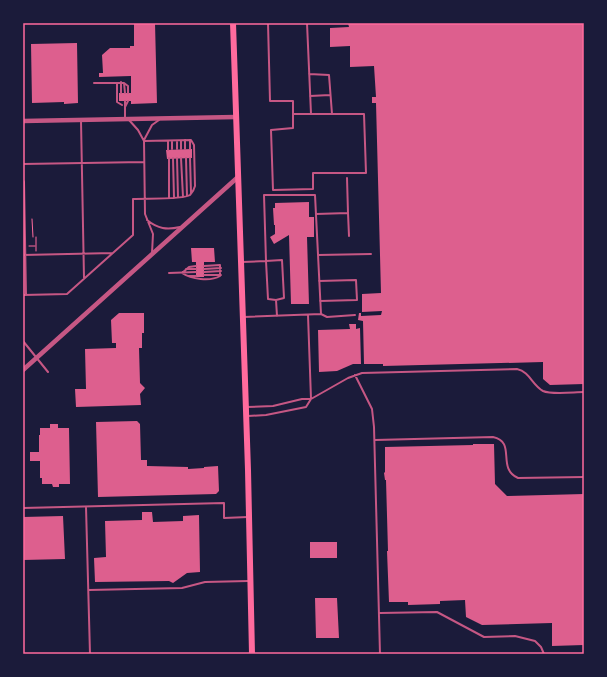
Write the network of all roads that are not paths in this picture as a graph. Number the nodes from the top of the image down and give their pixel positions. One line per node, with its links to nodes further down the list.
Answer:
1 (234, 23): 17 (main road)
2 (268, 23): 14 (lane)
3 (307, 23): 4 (lane)
4 (309, 74): 10 (lane); 11 (lane)
5 (121, 82): 7 (lane); 8 (lane); 8 (lane)
6 (94, 83): 7 (lane)
7 (117, 83): 12 (lane)
8 (124, 83): 9 (lane)
9 (128, 93)
10 (330, 95): 11 (lane); 16 (lane)
11 (310, 96): 15 (lane)
12 (122, 105): 13 (lane); 13 (lane)
13 (125, 107): 19 (lane)
14 (293, 114): 15 (lane); 16 (lane)
15 (311, 114): 16 (lane)
16 (332, 114)
17 (236, 117): 18 (street); 44 (main road)
18 (163, 118): 19 (street); 28 (lane)
19 (126, 119): 20 (street); 28 (lane)
20 (80, 120): 21 (street); 42 (lane)
21 (23, 121)
22 (168, 140): 23 (lane); 28 (lane); 32 (lane)
23 (172, 140): 24 (lane); 33 (lane)
24 (177, 140): 25 (lane); 34 (lane)
25 (181, 140): 26 (lane); 29 (lane)
26 (185, 140): 27 (lane); 30 (lane)
27 (190, 140): 31 (lane); 47 (lane)
28 (144, 141): 41 (lane)
29 (181, 149)
30 (185, 149)
31 (190, 149)
32 (168, 150)
33 (172, 150)
34 (177, 150)
35 (168, 158): 52 (lane)
36 (173, 158): 53 (lane)
37 (177, 158): 49 (lane)
38 (182, 158): 50 (lane)
39 (186, 158): 48 (lane)
40 (190, 158): 47 (lane)
41 (144, 162): 42 (lane); 51 (lane)
42 (82, 163): 43 (lane); 60 (lane)
43 (23, 164)
44 (238, 177): 57 (street); 66 (main road)
45 (347, 178): 54 (lane)
46 (23, 180): 63 (lane)
47 (191, 194): 48 (lane)
48 (187, 196): 50 (lane)
49 (178, 197): 50 (lane); 53 (lane)
50 (183, 197)
51 (144, 198): 52 (lane); 56 (lane); 59 (lane)
52 (169, 198): 53 (lane)
53 (174, 198)
54 (348, 213): 55 (lane); 58 (lane)
55 (316, 214): 64 (lane); 65 (lane)
56 (146, 220): 57 (lane); 61 (lane)
57 (183, 227): 61 (street)
58 (349, 236)
59 (113, 253): 60 (lane); 77 (lane)
60 (84, 254): 63 (lane); 77 (lane)
61 (152, 254): 89 (street)
62 (371, 254): 64 (lane)
63 (24, 255): 80 (lane)
64 (318, 255): 78 (lane)
65 (266, 261): 66 (lane); 81 (lane); 81 (lane)
66 (241, 262): 87 (main road)
67 (196, 266): 69 (lane)
68 (204, 266): 71 (lane)
69 (186, 269): 72 (lane); 72 (lane)
70 (204, 270): 71 (lane)
71 (221, 271): 74 (lane); 75 (lane)
72 (182, 272): 73 (lane); 75 (lane)
73 (169, 273)
74 (204, 275)
75 (186, 276): 76 (lane)
76 (196, 276)
77 (84, 279): 80 (lane)
78 (319, 281): 82 (lane); 82 (lane)
79 (23, 295): 80 (lane)
80 (26, 295)
81 (276, 300): 86 (lane)
82 (320, 301): 83 (lane)
83 (321, 314): 84 (lane); 85 (lane)
84 (308, 315): 86 (lane); 94 (lane)
85 (355, 315)
86 (277, 316): 87 (lane)
87 (242, 317): 95 (main road)
88 (23, 341): 89 (lane)
89 (36, 358): 90 (street); 91 (lane)
90 (23, 370)
91 (48, 372)
92 (355, 375): 93 (lane); 94 (lane); 97 (lane)
93 (584, 392)
94 (311, 399): 95 (lane); 96 (lane)
95 (246, 407): 96 (main road)
96 (246, 416): 101 (main road)
97 (375, 440): 98 (lane); 104 (lane)
98 (584, 477)
99 (86, 507): 100 (lane); 101 (lane); 103 (lane)
100 (23, 508)
101 (249, 517): 102 (main road)
102 (250, 580): 103 (lane); 106 (main road)
103 (89, 590): 105 (lane)
104 (380, 613): 107 (lane); 108 (lane)
105 (90, 654)
106 (252, 654)
107 (380, 654)
108 (544, 654)

